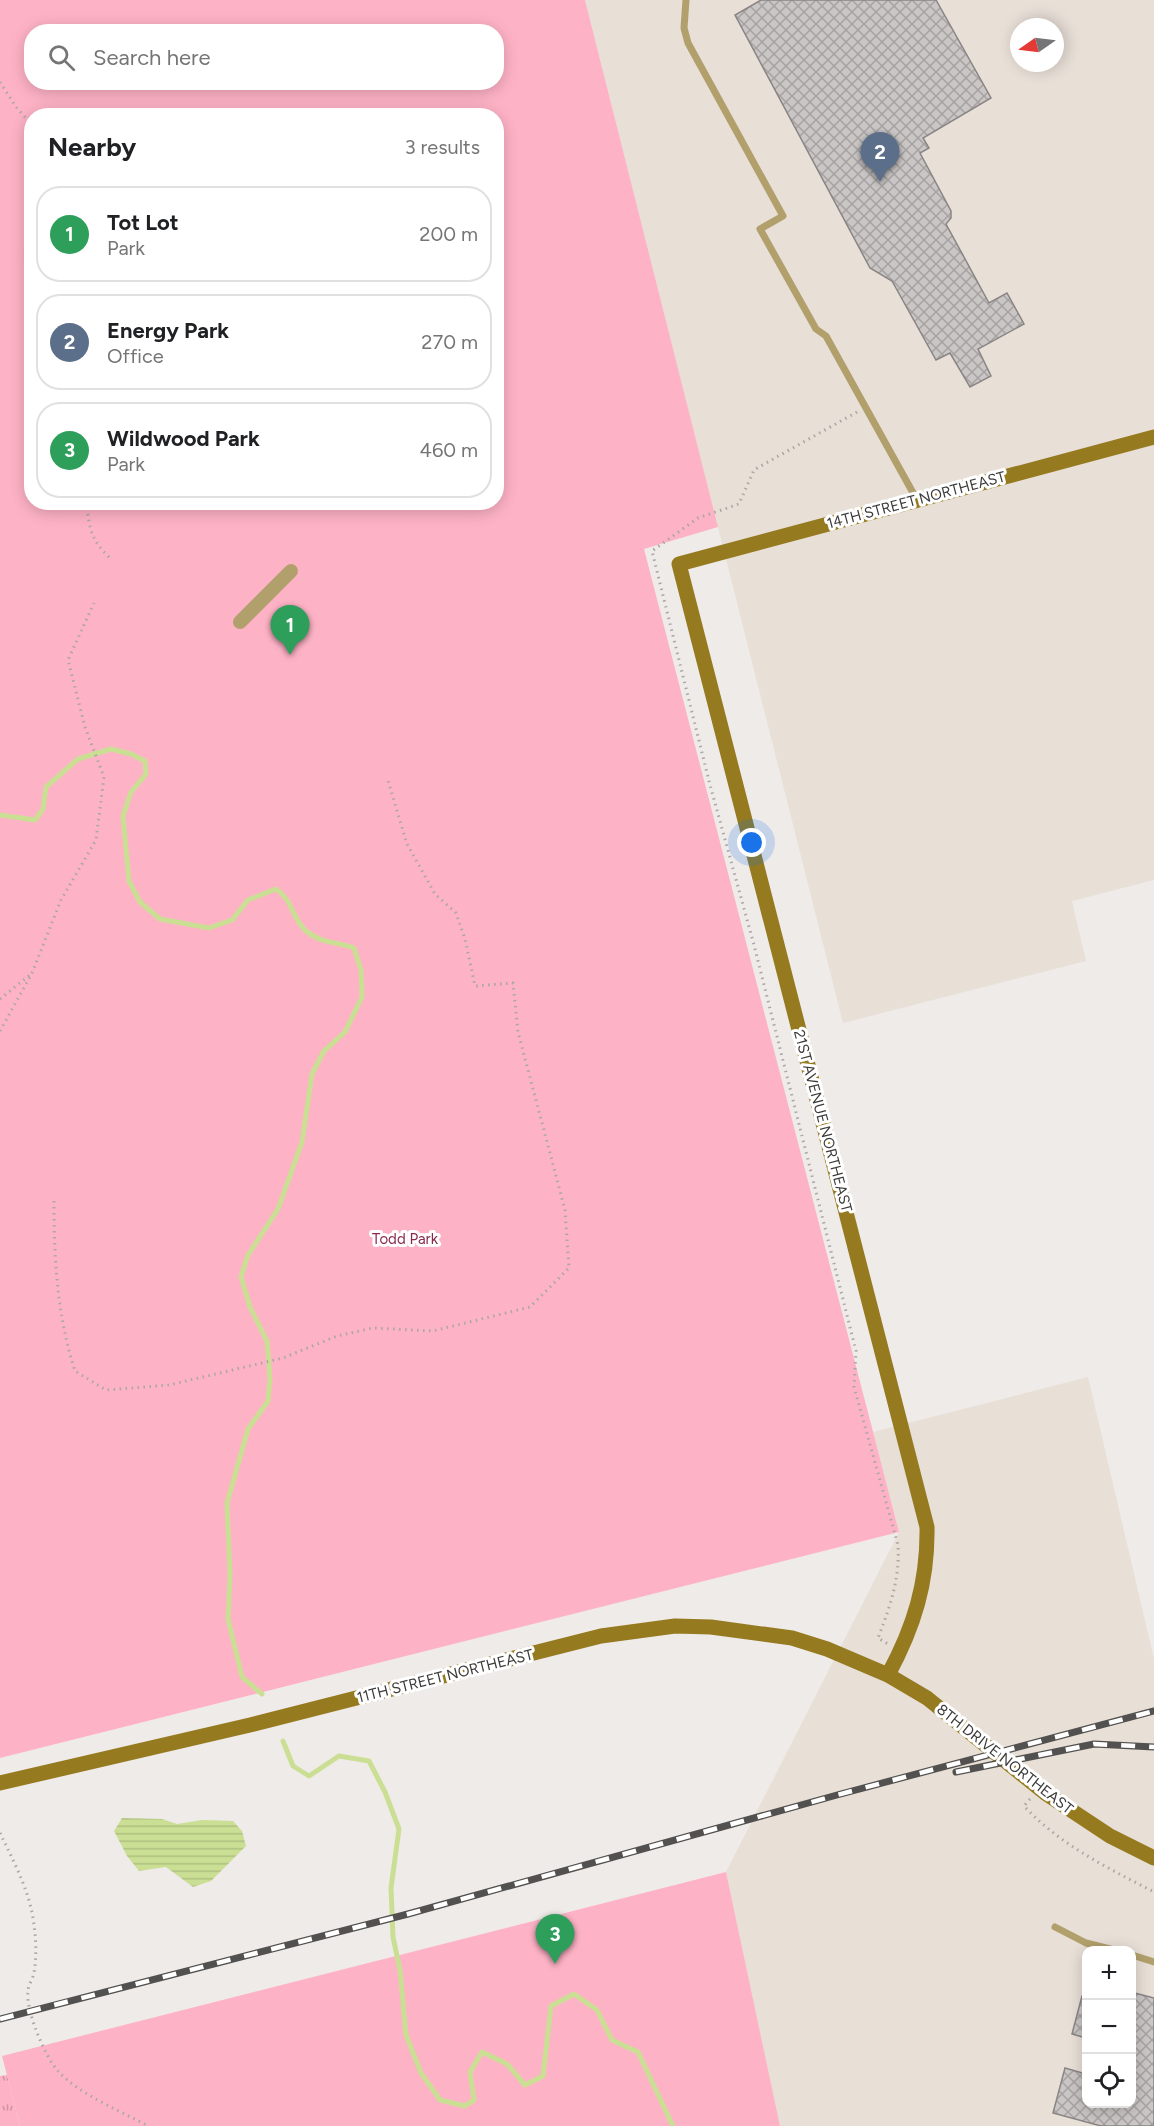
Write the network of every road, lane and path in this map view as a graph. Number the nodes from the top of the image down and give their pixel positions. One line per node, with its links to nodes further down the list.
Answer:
1 (686, 0): 4 (lane)
2 (0, 82): 3 (path)
3 (24, 116)
4 (866, 407): 6 (lane); 18 (path)
5 (1154, 437): 6 (street, 14TH STREET NORTHEAST)
6 (917, 500): 9 (street, 14TH STREET NORTHEAST)
7 (87, 510): 8 (path)
8 (110, 558)
9 (679, 564): 18 (street, 21ST AVENUE NORTHEAST)
10 (291, 571): 12 (street)
11 (94, 603): 14 (path)
12 (240, 622)
13 (387, 777): 17 (path)
14 (32, 973): 15 (path); 16 (path)
15 (0, 999)
16 (0, 1032)
17 (54, 1201)
18 (901, 1651): 19 (street, 21ST AVENUE NORTHEAST)
19 (888, 1675): 20 (street, 11TH STREET NORTHEAST); 21 (street, 8TH DRIVE NORTHEAST)
20 (0, 1783)
21 (1038, 1788): 23 (street, 8TH DRIVE NORTHEAST); 24 (path)
22 (0, 1833): 29 (path)
23 (1154, 1858)
24 (1154, 1892)
25 (1055, 1927): 26 (lane)
26 (1098, 1946)
27 (1136, 1957): 28 (lane)
28 (1154, 1962)
29 (148, 2126)

